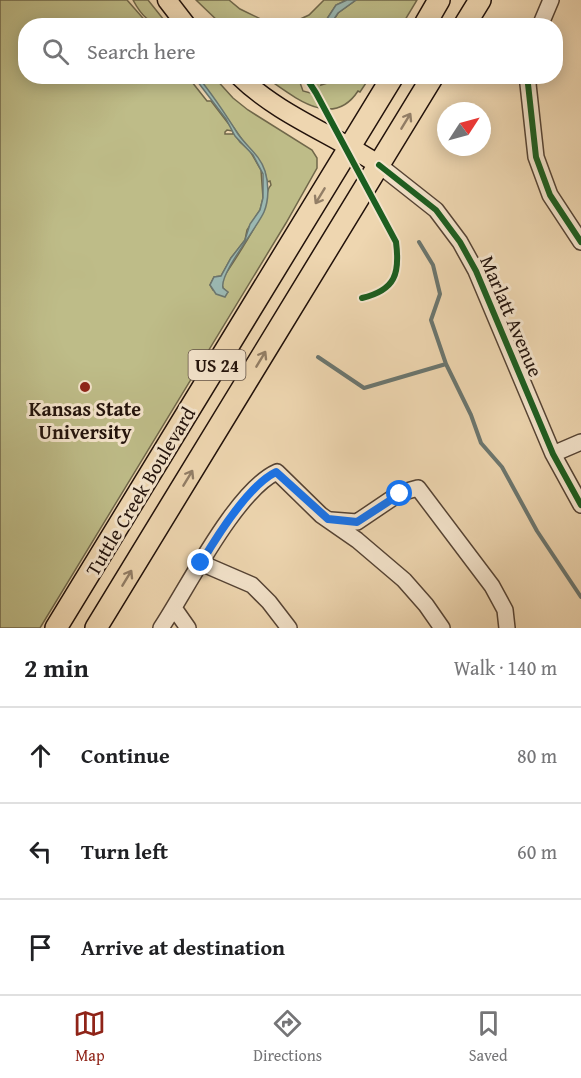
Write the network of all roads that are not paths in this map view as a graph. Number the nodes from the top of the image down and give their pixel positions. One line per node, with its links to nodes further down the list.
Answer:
1 (167, 0): 5 (main road)
2 (439, 0): 6 (highway)
3 (480, 0): 7 (highway)
4 (551, 0): 8 (street)
5 (181, 18)
6 (429, 18)
7 (469, 18)
8 (543, 18)
9 (247, 84): 13 (main road, Marlatt Avenue)
10 (388, 84): 13 (highway, Tuttle Creek Boulevard / US 24)
11 (428, 84): 14 (highway, Tuttle Creek Boulevard / US 24, one-way to 11)
12 (528, 84): 15 (street)
13 (351, 146): 14 (main road, Marlatt Avenue); 22 (highway, Tuttle Creek Boulevard / US 24, one-way to 22)
14 (379, 165): 17 (street, Marlatt Avenue); 23 (highway, Tuttle Creek Boulevard / US 24, one-way to 14)
15 (581, 242)
16 (581, 442): 17 (street)
17 (553, 454): 18 (street, Marlatt Avenue)
18 (581, 505)
19 (328, 519): 20 (street); 27 (street); 28 (street)
20 (201, 563): 21 (street); 26 (street)
21 (174, 608): 24 (street); 25 (street)
22 (56, 628)
23 (96, 628)
24 (161, 628)
25 (188, 628)
26 (289, 628)
27 (442, 628)
28 (507, 628)

